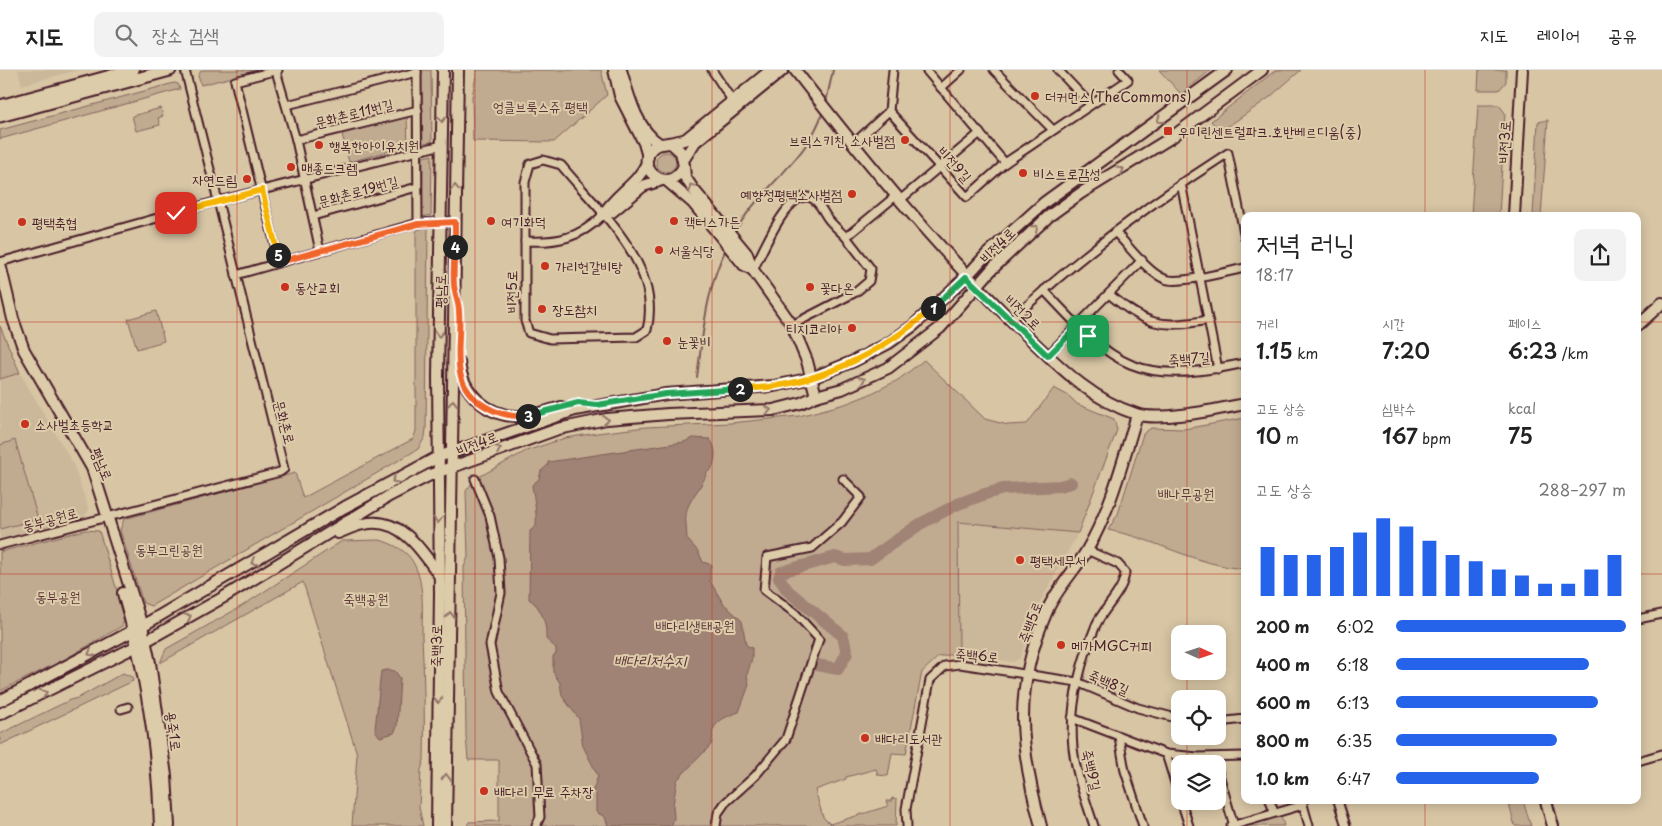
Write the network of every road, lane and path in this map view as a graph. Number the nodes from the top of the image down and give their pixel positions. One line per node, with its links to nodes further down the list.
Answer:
1 (133, 70): 27 (main road)
2 (170, 70): 30 (main road)
3 (185, 70): 49 (street, 문화촌로)
4 (277, 70): 25 (street); 47 (street)
5 (444, 70): 37 (main road, 평남로, one-way to 37)
6 (458, 70): 55 (main road, 평남로, one-way to 6)
7 (614, 70): 39 (main road)
8 (621, 70): 34 (main road)
9 (712, 70): 26 (street)
10 (771, 70): 26 (main road)
11 (783, 70): 26 (main road)
12 (795, 70): 36 (main road, 비전2로)
13 (893, 70): 29 (street)
14 (926, 70): 23 (street)
15 (961, 70): 23 (street)
16 (994, 70): 31 (street)
17 (1058, 70): 24 (street)
18 (1119, 70): 24 (street, 비전9길)
19 (1227, 70): 69 (main road, 비전4로, one-way to 69)
20 (1262, 70): 71 (main road, 비전4로, one-way to 20)
21 (1522, 70): 50 (main road, 비전3로)
22 (417, 71): 25 (street, 문화촌로11번길); 28 (street, 문화촌로11번길)
23 (941, 88): 32 (street)
24 (1090, 104): 31 (street, 비전9길)
25 (286, 105): 33 (street)
26 (734, 105): 35 (main road); 40 (main road)
27 (0, 106)
28 (418, 110): 33 (street, 문화촌로11번길); 38 (street, 문화촌로11번길)
29 (889, 111): 36 (street); 42 (street, 비전9길)
30 (0, 116)
31 (1052, 129): 41 (street, 비전9길)
32 (980, 133): 41 (street); 42 (street)
33 (296, 140): 43 (street)
34 (660, 144): 35 (main road); 39 (main road)
35 (672, 144): 40 (main road)
36 (853, 144): 48 (main road, 비전2로)
37 (442, 145): 38 (street); 54 (main road, 평남로)
38 (418, 150): 43 (street); 46 (street, 문화촌로11번길)
39 (647, 160): 44 (main road); 51 (main road)
40 (684, 162): 44 (main road); 58 (main road, one-way to 40)
41 (1005, 163): 42 (street, 비전9길)
42 (941, 166): 48 (street)
43 (305, 178): 47 (street); 52 (street, 문화촌로19번길)
44 (664, 180): 51 (main road); 58 (main road)
45 (1181, 183): 53 (street); 57 (street); 68 (street)
46 (417, 187): 52 (street, 문화촌로19번길); 56 (street, 문화촌로19번길)
47 (262, 190): 49 (street); 63 (street)
48 (899, 198): 59 (street); 69 (main road, 비전2로)
49 (218, 201): 64 (street); 67 (street, 문화촌로)
50 (1514, 212)
51 (603, 215): 60 (street); 60 (street, 비전5로); 60 (street, 비전5로)
52 (313, 216): 61 (street)
53 (1241, 218)
54 (441, 222): 55 (street); 56 (street); 90 (main road, 평남로, one-way to 90)
55 (455, 222): 70 (main road, 평남로)
56 (418, 224): 61 (street)
57 (1115, 232): 62 (street); 72 (street)
58 (725, 236): 66 (main road)
59 (846, 237): 66 (street); 79 (street)
60 (525, 241)
61 (320, 251): 63 (street)
62 (1142, 260): 68 (street); 74 (street)
63 (280, 262): 67 (street)
64 (0, 263): 95 (main road, 평남로)
65 (1241, 269): 68 (street)
66 (753, 270): 79 (main road)
67 (236, 275): 95 (street, 문화촌로)
68 (1200, 276): 77 (street, 죽백7길)
69 (966, 277): 71 (main road, 비전2로); 84 (main road, 비전4로)
70 (454, 286): 86 (main road); 89 (main road, 평남로, one-way to 70)
71 (976, 287): 76 (main road, 비전2로); 85 (main road, 비전4로, one-way to 71)
72 (1043, 291): 76 (street); 80 (street, 죽백7길)
73 (0, 293): 95 (main road)
74 (1109, 294): 77 (street); 80 (street)
75 (1662, 303): 78 (main road)
76 (1011, 320): 81 (main road, 비전2로)
77 (1208, 320): 83 (street, 죽백7길)
78 (1641, 322)
79 (792, 325): 84 (main road)
80 (1078, 326): 81 (street); 83 (street, 죽백7길)
81 (1048, 356): 88 (main road, 비전2로)
82 (1241, 364): 83 (street)
83 (1218, 369)
84 (812, 378): 85 (main road); 86 (main road, 비전4로)
85 (816, 396): 91 (main road, 비전4로, one-way to 85)
86 (597, 405): 89 (main road, 비전4로)
87 (1241, 405): 88 (main road, 비전2로)
88 (1137, 415): 98 (main road, 죽백5로)
89 (452, 452): 90 (main road, 비전4로); 91 (main road, 평남로)
90 (438, 457): 92 (main road, 평남로); 102 (main road, one-way to 102)
91 (452, 466): 92 (main road); 131 (main road, 죽백3로, one-way to 91)
92 (438, 472): 96 (main road); 99 (main road, 죽백3로, one-way to 99)
93 (475, 479): 132 (street)
94 (843, 479): 133 (street)
95 (103, 518): 97 (street, 동부공원로); 102 (main road, 평남로)
96 (320, 538): 99 (main road); 103 (main road, one-way to 96)
97 (0, 546)
98 (1087, 550): 104 (main road, 죽백5로); 105 (street, 죽백9길)
99 (439, 576): 130 (main road, 죽백3로, one-way to 130)
100 (1662, 614): 101 (street)
101 (1641, 618)
102 (138, 628): 103 (main road, 평남로); 106 (main road, one-way to 106)
103 (141, 644): 107 (main road, one-way to 103); 128 (main road); 129 (main road, 용죽1로)
104 (1027, 674): 105 (street, 죽백8길); 134 (street, 죽백6로); 135 (main road, 죽백5로)
105 (1077, 682): 108 (street, 죽백8길); 109 (street, 죽백9길)
106 (0, 701)
107 (0, 714)
108 (1171, 717)
109 (1072, 718): 112 (street, 죽백9길); 136 (street, 죽백9길)
110 (1241, 719): 111 (street)
111 (1226, 721)
112 (1119, 737): 113 (street, 죽백9길); 137 (street)
113 (1166, 754): 115 (street, 죽백9길); 119 (street)
114 (1662, 754): 118 (street)
115 (1173, 755)
116 (1241, 757): 117 (street, 죽백9길)
117 (1226, 759)
118 (1641, 759)
119 (1171, 770)
120 (1226, 800): 139 (street)
121 (1271, 804): 127 (street)
122 (1299, 804): 127 (street)
123 (1302, 804): 140 (street)
124 (1339, 804): 141 (street)
125 (1547, 804): 142 (main road)
126 (1183, 810): 138 (street)
127 (1274, 812): 139 (street)
128 (160, 826)
129 (169, 826)
130 (437, 826)
131 (446, 826)
132 (536, 826)
133 (716, 826)
134 (907, 826)
135 (1041, 826)
136 (1094, 826)
137 (1142, 826)
138 (1188, 826)
139 (1233, 826)
140 (1309, 826)
141 (1346, 826)
142 (1553, 826)

